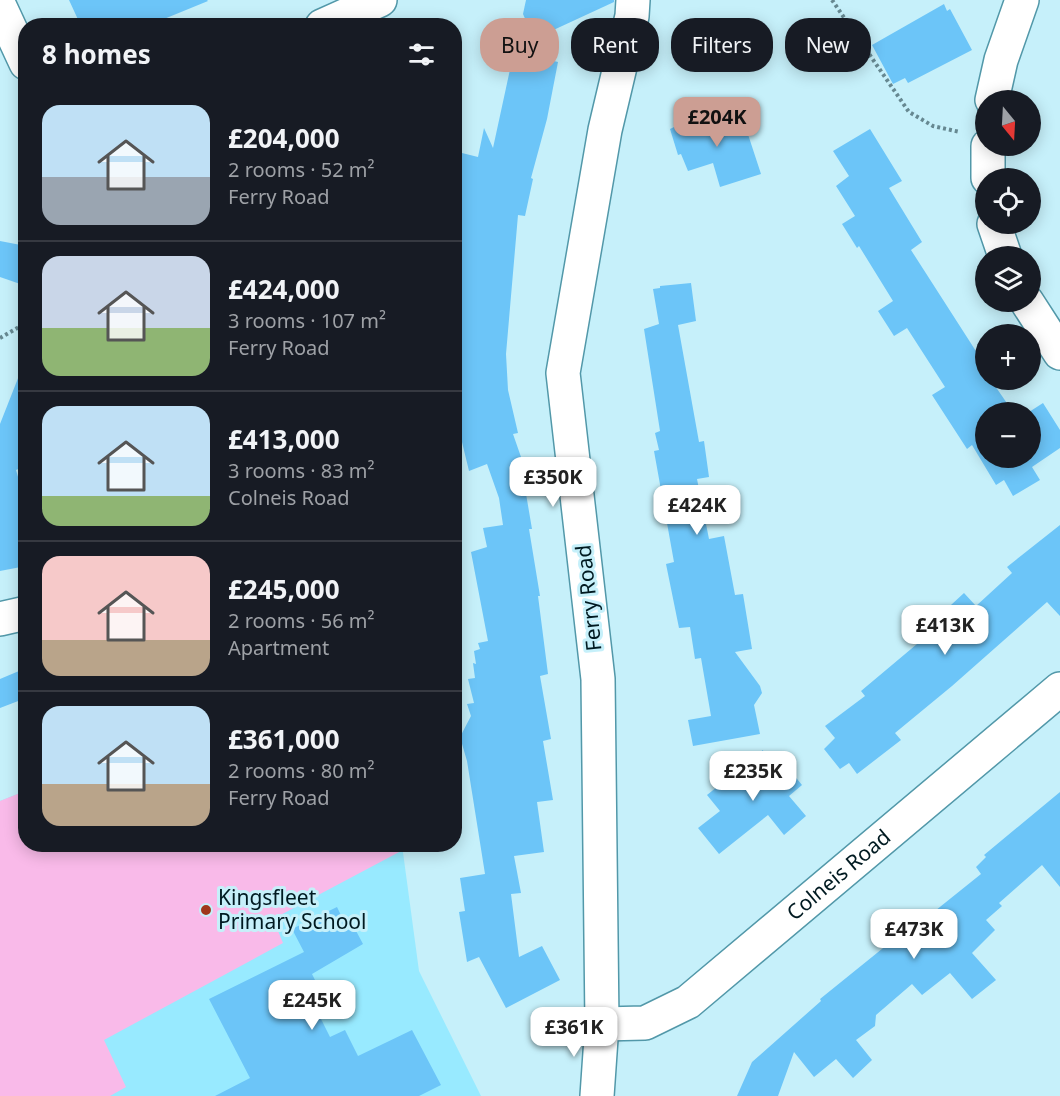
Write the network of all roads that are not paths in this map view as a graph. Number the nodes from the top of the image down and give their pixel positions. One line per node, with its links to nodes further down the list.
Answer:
1 (380, 0): 5 (street)
2 (633, 0): 13 (street, Ferry Road)
3 (1022, 0): 7 (street)
4 (0, 7): 6 (street)
5 (340, 18)
6 (18, 46)
7 (994, 90)
8 (1034, 312): 9 (street)
9 (1060, 352)
10 (18, 615): 11 (street)
11 (0, 619)
12 (1060, 689): 13 (street, Colneis Road)
13 (602, 1023): 14 (street, Ferry Road)
14 (597, 1096)

